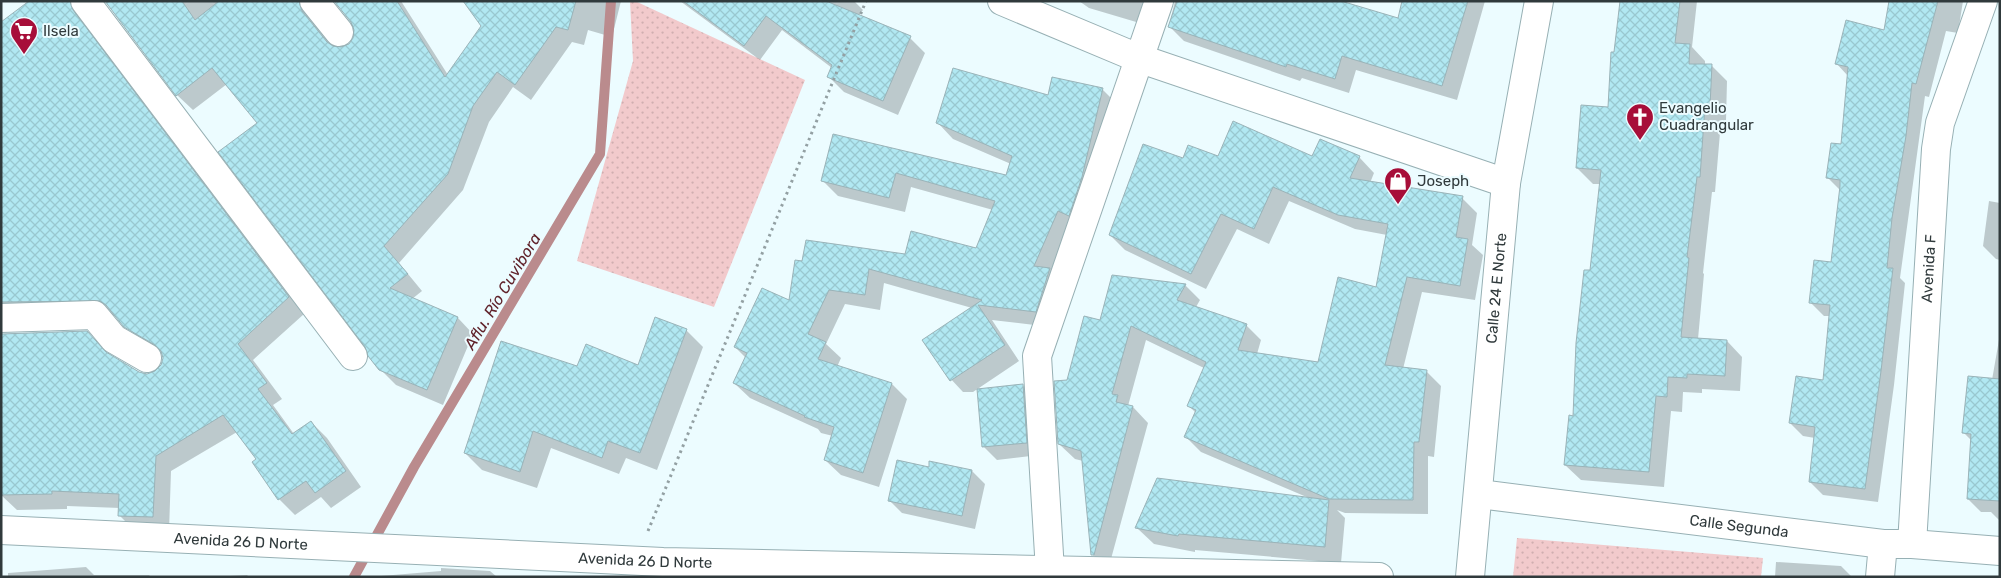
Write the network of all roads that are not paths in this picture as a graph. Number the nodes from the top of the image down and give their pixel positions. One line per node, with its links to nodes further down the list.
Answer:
1 (85, 1): 11 (street)
2 (314, 1): 7 (street)
3 (1002, 1): 8 (street)
4 (1159, 1): 8 (street)
5 (1539, 1): 9 (street, Calle 24 E Norte)
6 (1983, 1): 16 (street, Avenida F)
7 (339, 32)
8 (1138, 58): 9 (street); 19 (street)
9 (1506, 183): 13 (street, Calle 24 E Norte)
10 (1, 318): 12 (street)
11 (353, 356)
12 (147, 358)
13 (1479, 494): 15 (street, Calle Segunda); 21 (street, Calle 24 E Norte)
14 (1, 530): 18 (street, Avenida 26 D Norte)
15 (1883, 544): 16 (street, Calle Segunda); 22 (street)
16 (1912, 544): 17 (street, Calle Segunda)
17 (2000, 551)
18 (663, 570): 19 (street, Avenida 26 D Norte)
19 (1051, 574): 20 (street, Avenida 26 D Norte)
20 (1379, 577)
21 (1470, 577)
22 (1880, 577)

